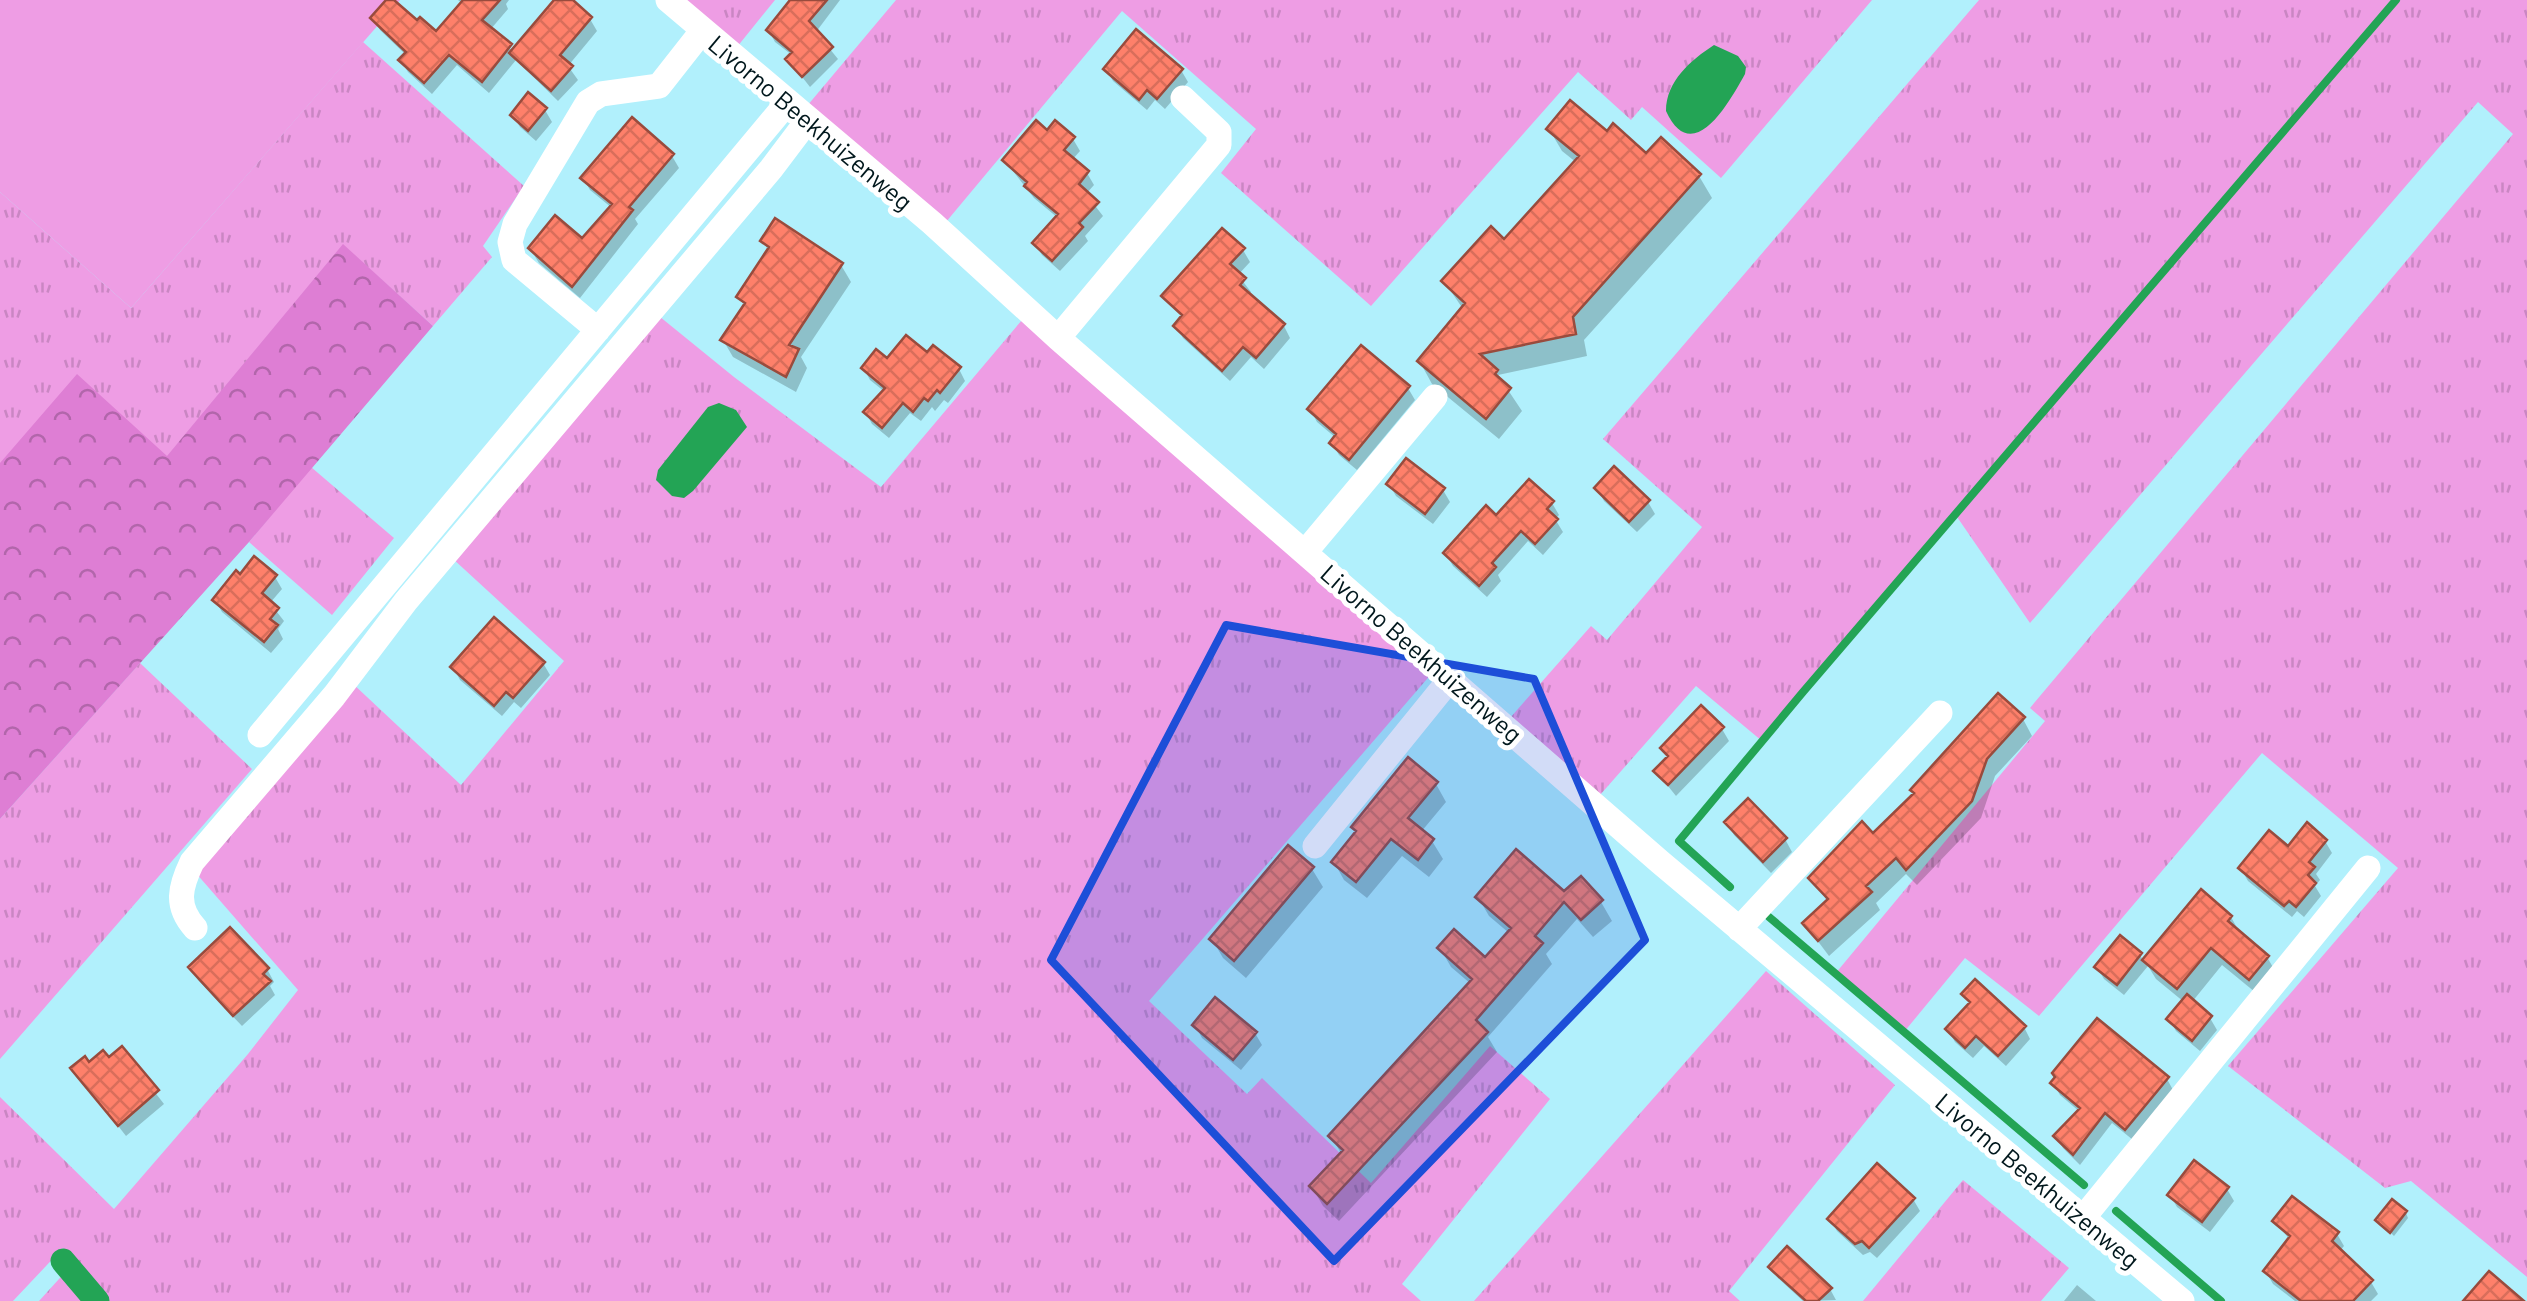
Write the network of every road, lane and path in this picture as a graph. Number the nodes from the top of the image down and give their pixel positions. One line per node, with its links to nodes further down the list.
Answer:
1 (668, 0): 2 (street, Livorno Beekhuizenweg)
2 (703, 30): 4 (street, Livorno Beekhuizenweg); 6 (street)
3 (1182, 98): 7 (street)
4 (788, 103): 5 (street, Livorno Beekhuizenweg); 6 (street)
5 (808, 120): 7 (street, Livorno Beekhuizenweg); 15 (street)
6 (598, 330): 12 (street)
7 (1058, 338): 9 (street, Livorno Beekhuizenweg)
8 (1435, 397): 9 (street)
9 (1306, 550): 10 (street, Livorno Beekhuizenweg)
10 (1450, 678): 13 (street); 16 (street, Livorno Beekhuizenweg)
11 (1940, 712): 16 (street)
12 (260, 735)
13 (1315, 846)
14 (2368, 868): 17 (street)
15 (195, 928)
16 (1739, 928): 17 (street, Livorno Beekhuizenweg)
17 (2083, 1218): 18 (street, Livorno Beekhuizenweg)
18 (2182, 1301)

